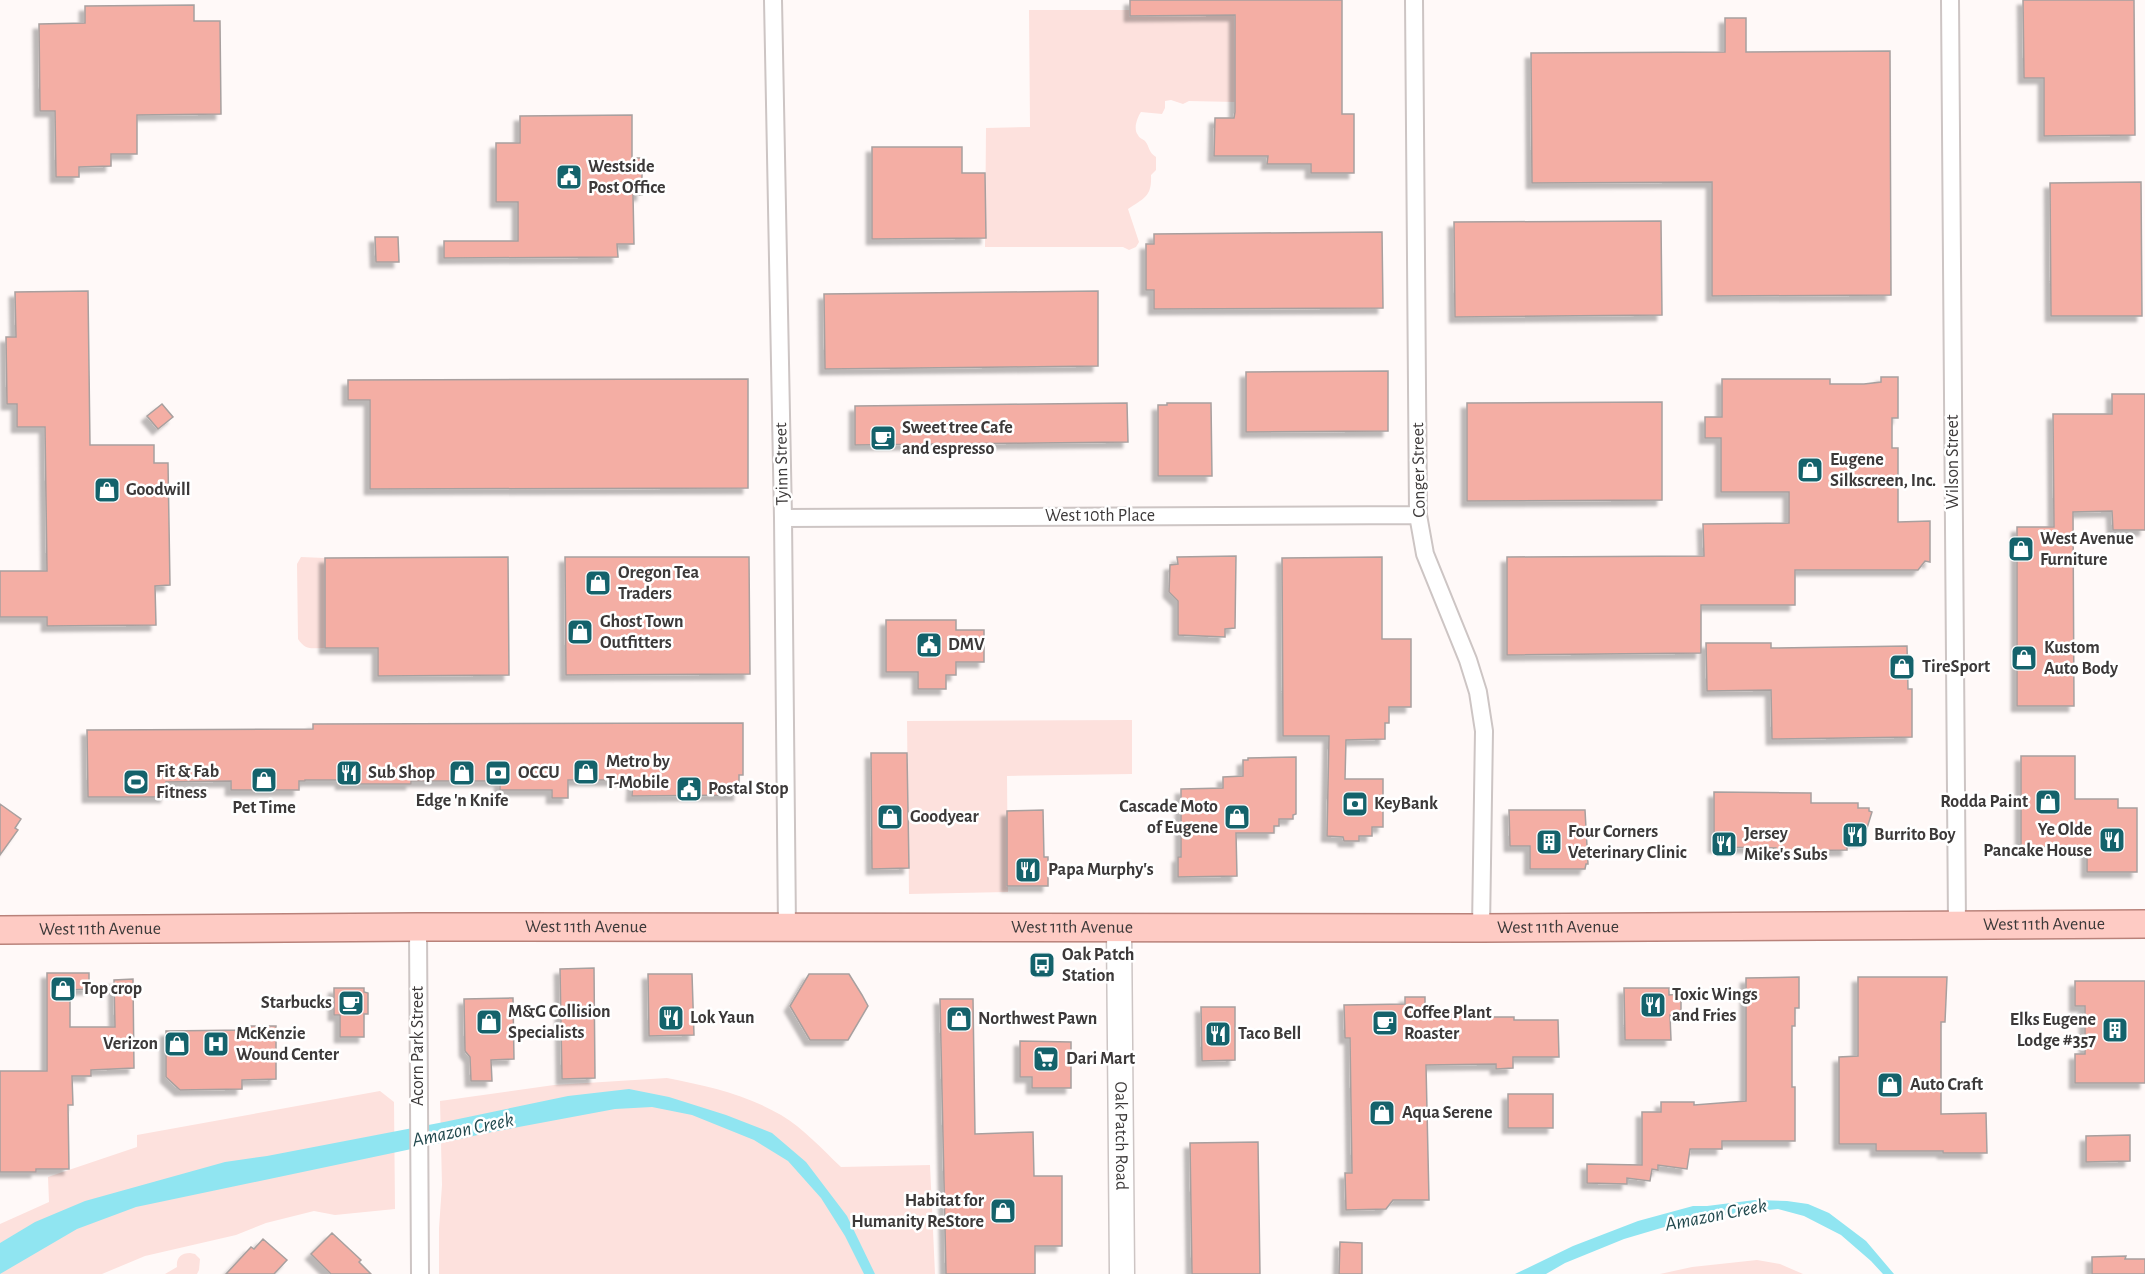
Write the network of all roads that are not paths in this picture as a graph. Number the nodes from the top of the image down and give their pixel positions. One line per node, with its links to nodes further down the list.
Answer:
1 (773, 0): 5 (street, Tyinn Street)
2 (1414, 0): 4 (street, Conger Street)
3 (1950, 0): 6 (street, Wilson Street)
4 (1418, 515): 5 (street, West 10th Place); 11 (street, Conger Street)
5 (783, 518): 9 (street, Tyinn Street)
6 (1957, 924): 7 (main road, West 11th Avenue); 11 (main road, West 11th Avenue)
7 (2145, 924)
8 (418, 927): 9 (main road, West 11th Avenue); 12 (main road, West 11th Avenue); 13 (street, Acorn Park Street)
9 (787, 928): 10 (main road, West 11th Avenue)
10 (1119, 928): 11 (main road, West 11th Avenue); 14 (street, Oak Patch Road)
11 (1481, 928)
12 (0, 930)
13 (420, 1274)
14 (1122, 1274)

